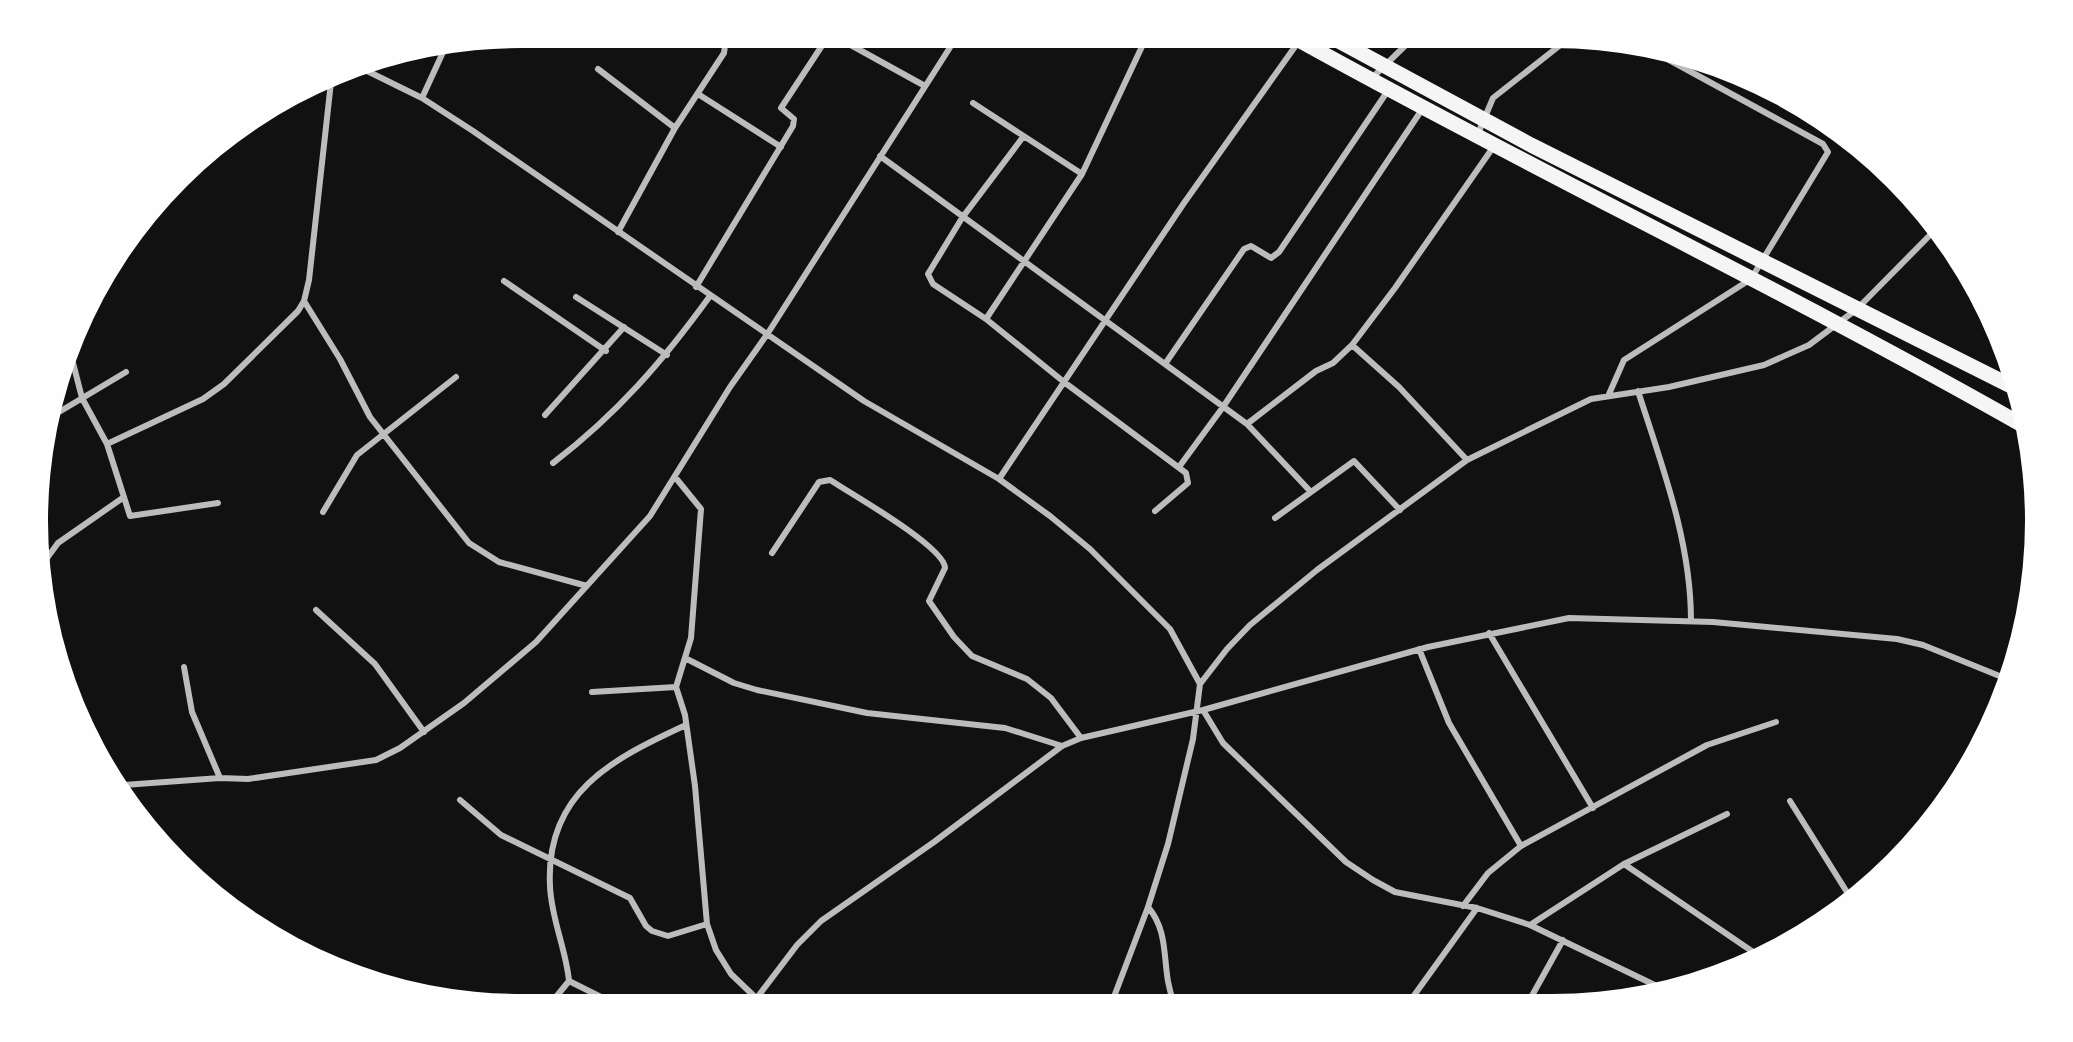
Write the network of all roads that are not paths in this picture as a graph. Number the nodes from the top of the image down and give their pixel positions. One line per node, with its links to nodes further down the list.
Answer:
1 (725, 48): 20 (street)
2 (820, 48): 29 (street)
3 (856, 48): 17 (street)
4 (950, 48): 17 (street)
5 (1141, 48): 31 (street)
6 (1293, 48): 45 (street)
7 (1315, 48): 16 (highway)
8 (1350, 48): 13 (highway)
9 (1402, 48): 13 (street)
10 (1556, 48): 24 (street)
11 (442, 55): 21 (street)
12 (1677, 65): 35 (street)
13 (1383, 66): 16 (street); 24 (highway)
14 (598, 69): 25 (street)
15 (370, 73): 21 (street)
16 (1371, 79): 19 (highway)
17 (925, 86): 30 (street)
18 (330, 89): 42 (street)
19 (1390, 89): 23 (highway); 52 (street)
20 (698, 94): 25 (street); 29 (street)
21 (422, 98): 33 (street)
22 (973, 103): 27 (street)
23 (1423, 107): 26 (highway); 61 (street)
24 (1483, 119): 26 (street); 35 (highway)
25 (675, 128): 33 (street)
26 (1476, 136): 28 (highway)
27 (1023, 137): 31 (street); 32 (street)
28 (1494, 146): 37 (highway); 49 (street)
29 (781, 147): 39 (street)
30 (880, 156): 32 (street); 48 (street)
31 (1082, 174): 36 (street)
32 (962, 218): 36 (street); 44 (street)
33 (618, 232): 39 (street)
34 (1929, 236): 43 (street)
35 (1761, 261): 37 (street); 43 (highway)
36 (1023, 263): 44 (street); 45 (street)
37 (1751, 279): 46 (highway); 59 (street)
38 (504, 281): 50 (street)
39 (696, 287): 40 (street)
40 (710, 296): 48 (street); 51 (street)
41 (576, 297): 47 (street)
42 (304, 300): 66 (street); 67 (street)
43 (1857, 309): 46 (street); 57 (highway)
44 (986, 319): 56 (street)
45 (1106, 323): 52 (street); 56 (street)
46 (1837, 325): 58 (street); 64 (highway)
47 (624, 327): 50 (street); 51 (street)
48 (768, 333): 71 (street); 72 (street)
49 (1352, 345): 65 (street); 68 (street)
50 (606, 351): 63 (street)
51 (667, 355): 69 (street)
52 (1165, 364): 61 (street)
53 (74, 366): 60 (street)
54 (126, 372): 60 (street)
55 (456, 377): 66 (street)
56 (1064, 382): 70 (street); 72 (street)
57 (2004, 383)
58 (1638, 391): 59 (street); 84 (street)
59 (1609, 394): 68 (street)
60 (82, 398): 62 (street); 67 (street)
61 (1223, 407): 65 (street); 70 (street)
62 (61, 411)
63 (545, 415)
64 (2014, 420)
65 (1247, 424): 73 (street)
66 (384, 436): 78 (street); 82 (street)
67 (107, 444): 74 (street)
68 (1467, 460): 76 (street)
69 (552, 463)
70 (1179, 467): 77 (street)
71 (675, 477): 82 (street); 87 (street)
72 (999, 479): 90 (street)
73 (1310, 491): 76 (street); 79 (street)
74 (124, 497): 75 (street); 81 (street)
75 (218, 503)
76 (1400, 510): 90 (street)
77 (1155, 511)
78 (323, 512)
79 (1275, 518)
80 (772, 553): 97 (street)
81 (49, 555)
82 (587, 586): 96 (street)
83 (316, 610): 96 (street)
84 (1691, 621): 85 (street); 89 (street)
85 (1489, 633): 86 (street); 103 (street)
86 (1419, 649): 93 (street); 105 (street)
87 (685, 658): 91 (street); 98 (street)
88 (184, 667): 99 (street)
89 (1999, 676)
90 (1200, 684): 93 (street)
91 (676, 687): 92 (street); 95 (street)
92 (592, 692)
93 (1200, 711): 97 (street); 109 (street); 110 (street)
94 (1776, 722): 103 (street)
95 (686, 725): 106 (street); 112 (street)
96 (424, 732): 99 (street)
97 (1081, 738): 98 (street)
98 (1062, 746): 121 (street)
99 (220, 778): 100 (street)
100 (128, 785)
101 (460, 800): 106 (street)
102 (1790, 801): 108 (street)
103 (1593, 808): 105 (street)
104 (1727, 814): 107 (street)
105 (1521, 846): 109 (street)
106 (550, 860): 112 (street); 116 (street)
107 (1624, 864): 113 (street); 115 (street)
108 (1846, 891)
109 (1463, 906): 111 (street)
110 (1149, 907): 122 (street); 123 (street)
111 (1477, 908): 113 (street); 124 (street)
112 (707, 924): 120 (street)
113 (1530, 924): 114 (street)
114 (1563, 939): 117 (street); 125 (street)
115 (1750, 950)
116 (569, 981): 118 (street); 119 (street)
117 (1652, 983)
118 (558, 994)
119 (595, 994)
120 (749, 994)
121 (759, 994)
122 (1115, 994)
123 (1172, 994)
124 (1415, 994)
125 (1533, 994)

